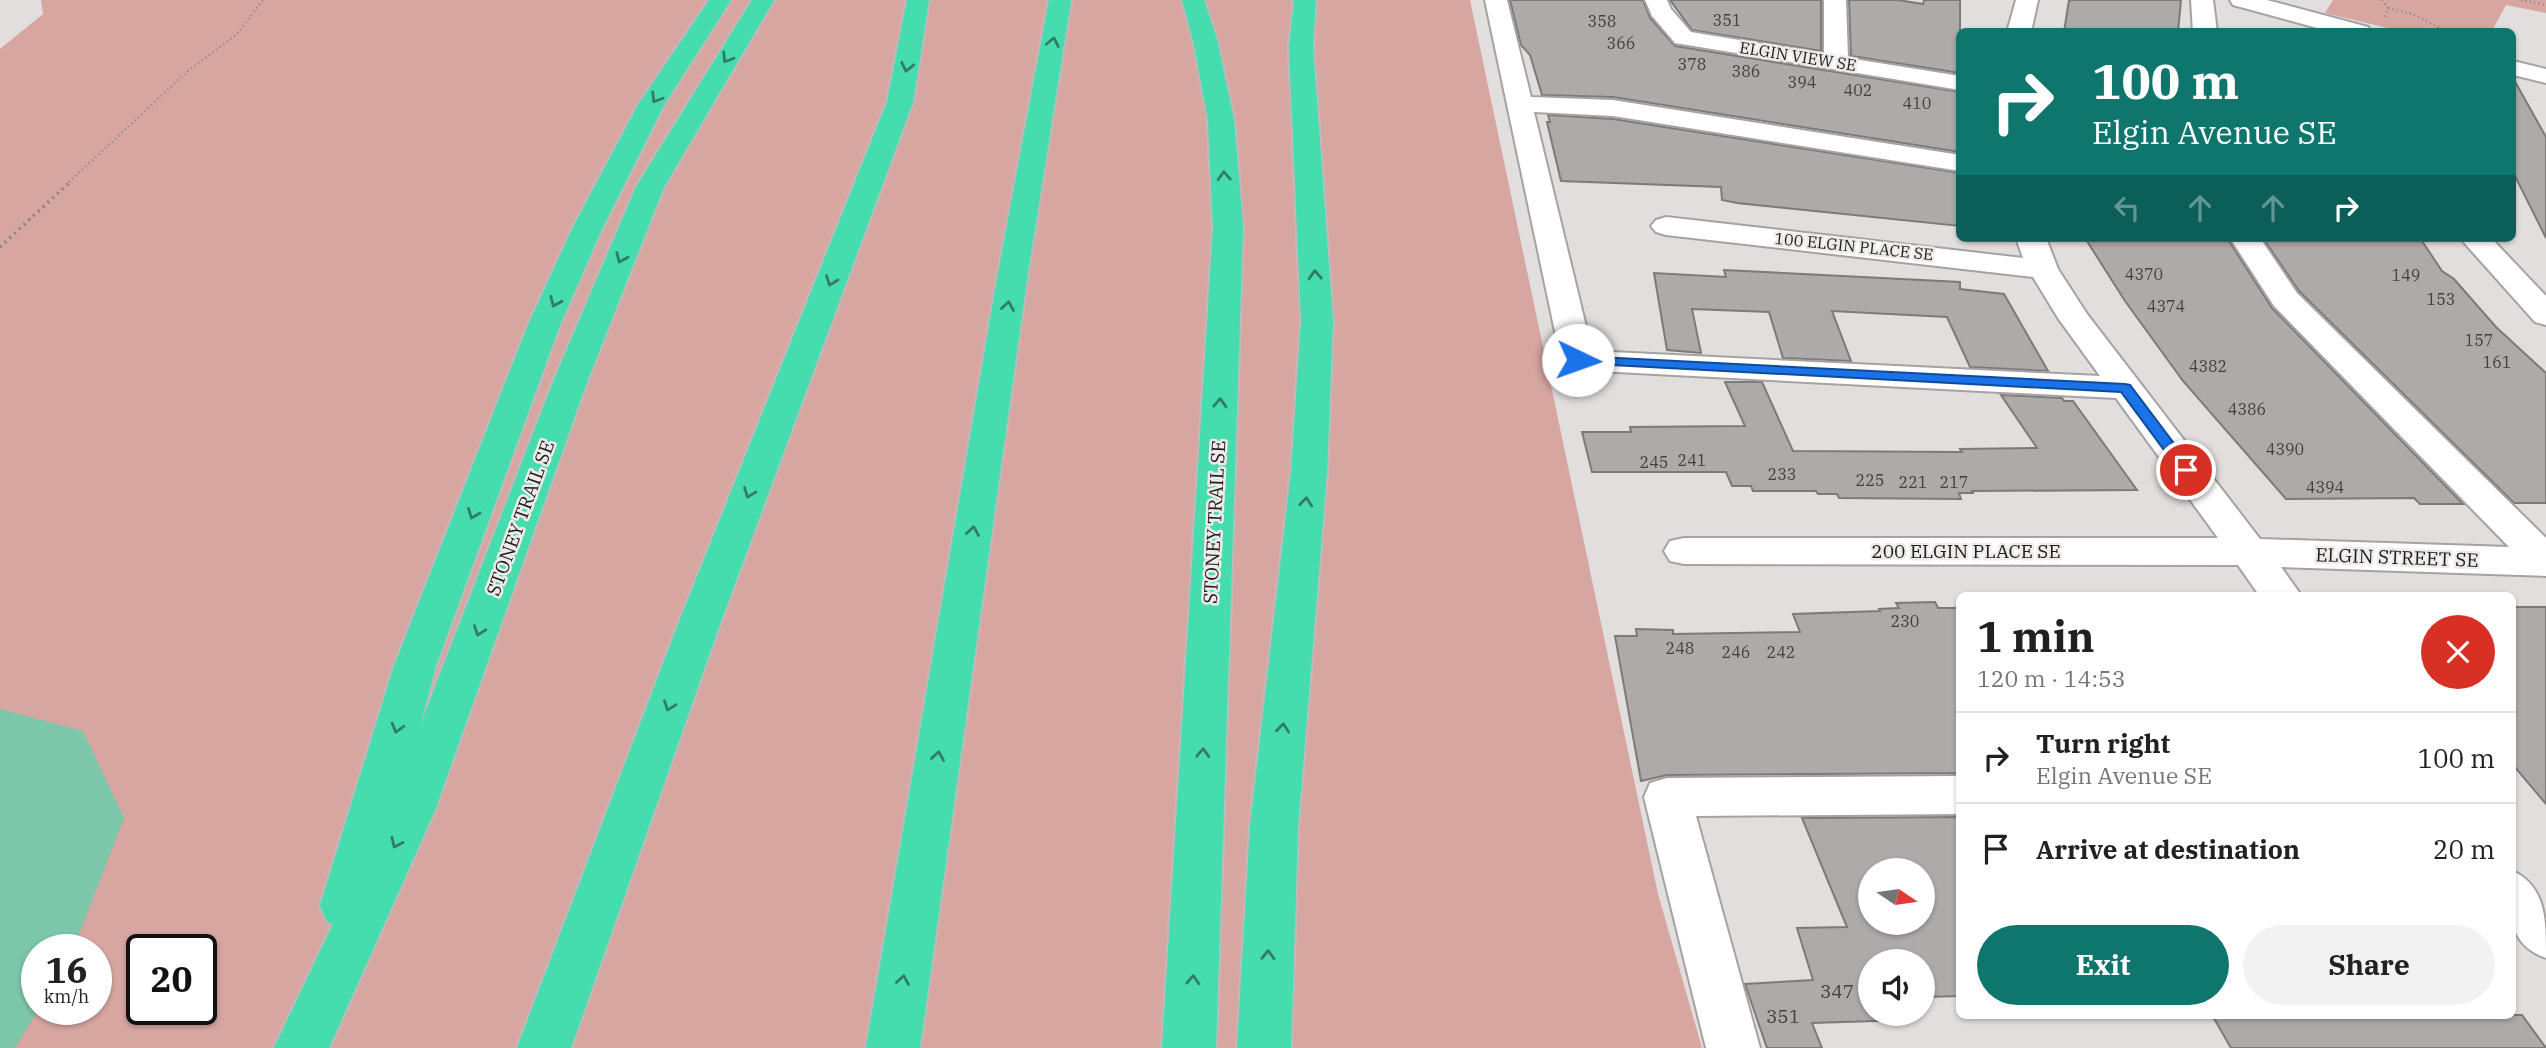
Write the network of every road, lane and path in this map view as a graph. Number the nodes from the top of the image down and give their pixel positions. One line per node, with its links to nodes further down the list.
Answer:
1 (263, 0): 31 (path)
2 (720, 0): 42 (highway, one-way to 42)
3 (764, 0): 42 (highway, STONEY TRAIL SE, one-way to 42)
4 (918, 0): 43 (highway, one-way to 43)
5 (1060, 0): 44 (highway, one-way to 5)
6 (1193, 0): 45 (highway, STONEY TRAIL SE, one-way to 6)
7 (1305, 0): 46 (highway, one-way to 7)
8 (1496, 0): 26 (street)
9 (1656, 0): 22 (street, ELGIN VIEW SE)
10 (1835, 0): 22 (street)
11 (2027, 0): 18 (street)
12 (2202, 0): 19 (street)
13 (2241, 0): 16 (street)
14 (2521, 0): 15 (path)
15 (2546, 5)
16 (2309, 8): 20 (street)
17 (2388, 8): 21 (path)
18 (2020, 28)
19 (2205, 28)
20 (2352, 28)
21 (2438, 28)
22 (1836, 62): 25 (street, ELGIN VIEW SE)
23 (2516, 69): 24 (street)
24 (2546, 76)
25 (1956, 82)
26 (1521, 104): 27 (street); 34 (street)
27 (1956, 162)
28 (1666, 226): 32 (street, 100 ELGIN PLACE SE)
29 (2248, 242): 37 (street)
30 (2479, 242): 33 (street)
31 (0, 247)
32 (2037, 254): 34 (street)
33 (2546, 315)
34 (2125, 388): 36 (street)
35 (1684, 551): 36 (street, 200 ELGIN PLACE SE)
36 (2247, 552): 37 (street, ELGIN STREET SE); 38 (street)
37 (2546, 561)
38 (2279, 592)
39 (1956, 795): 47 (street)
40 (2516, 897): 41 (street)
41 (2546, 935)
42 (306, 1036)
43 (544, 1048)
44 (893, 1048)
45 (1189, 1048)
46 (1264, 1048)
47 (1733, 1048)

